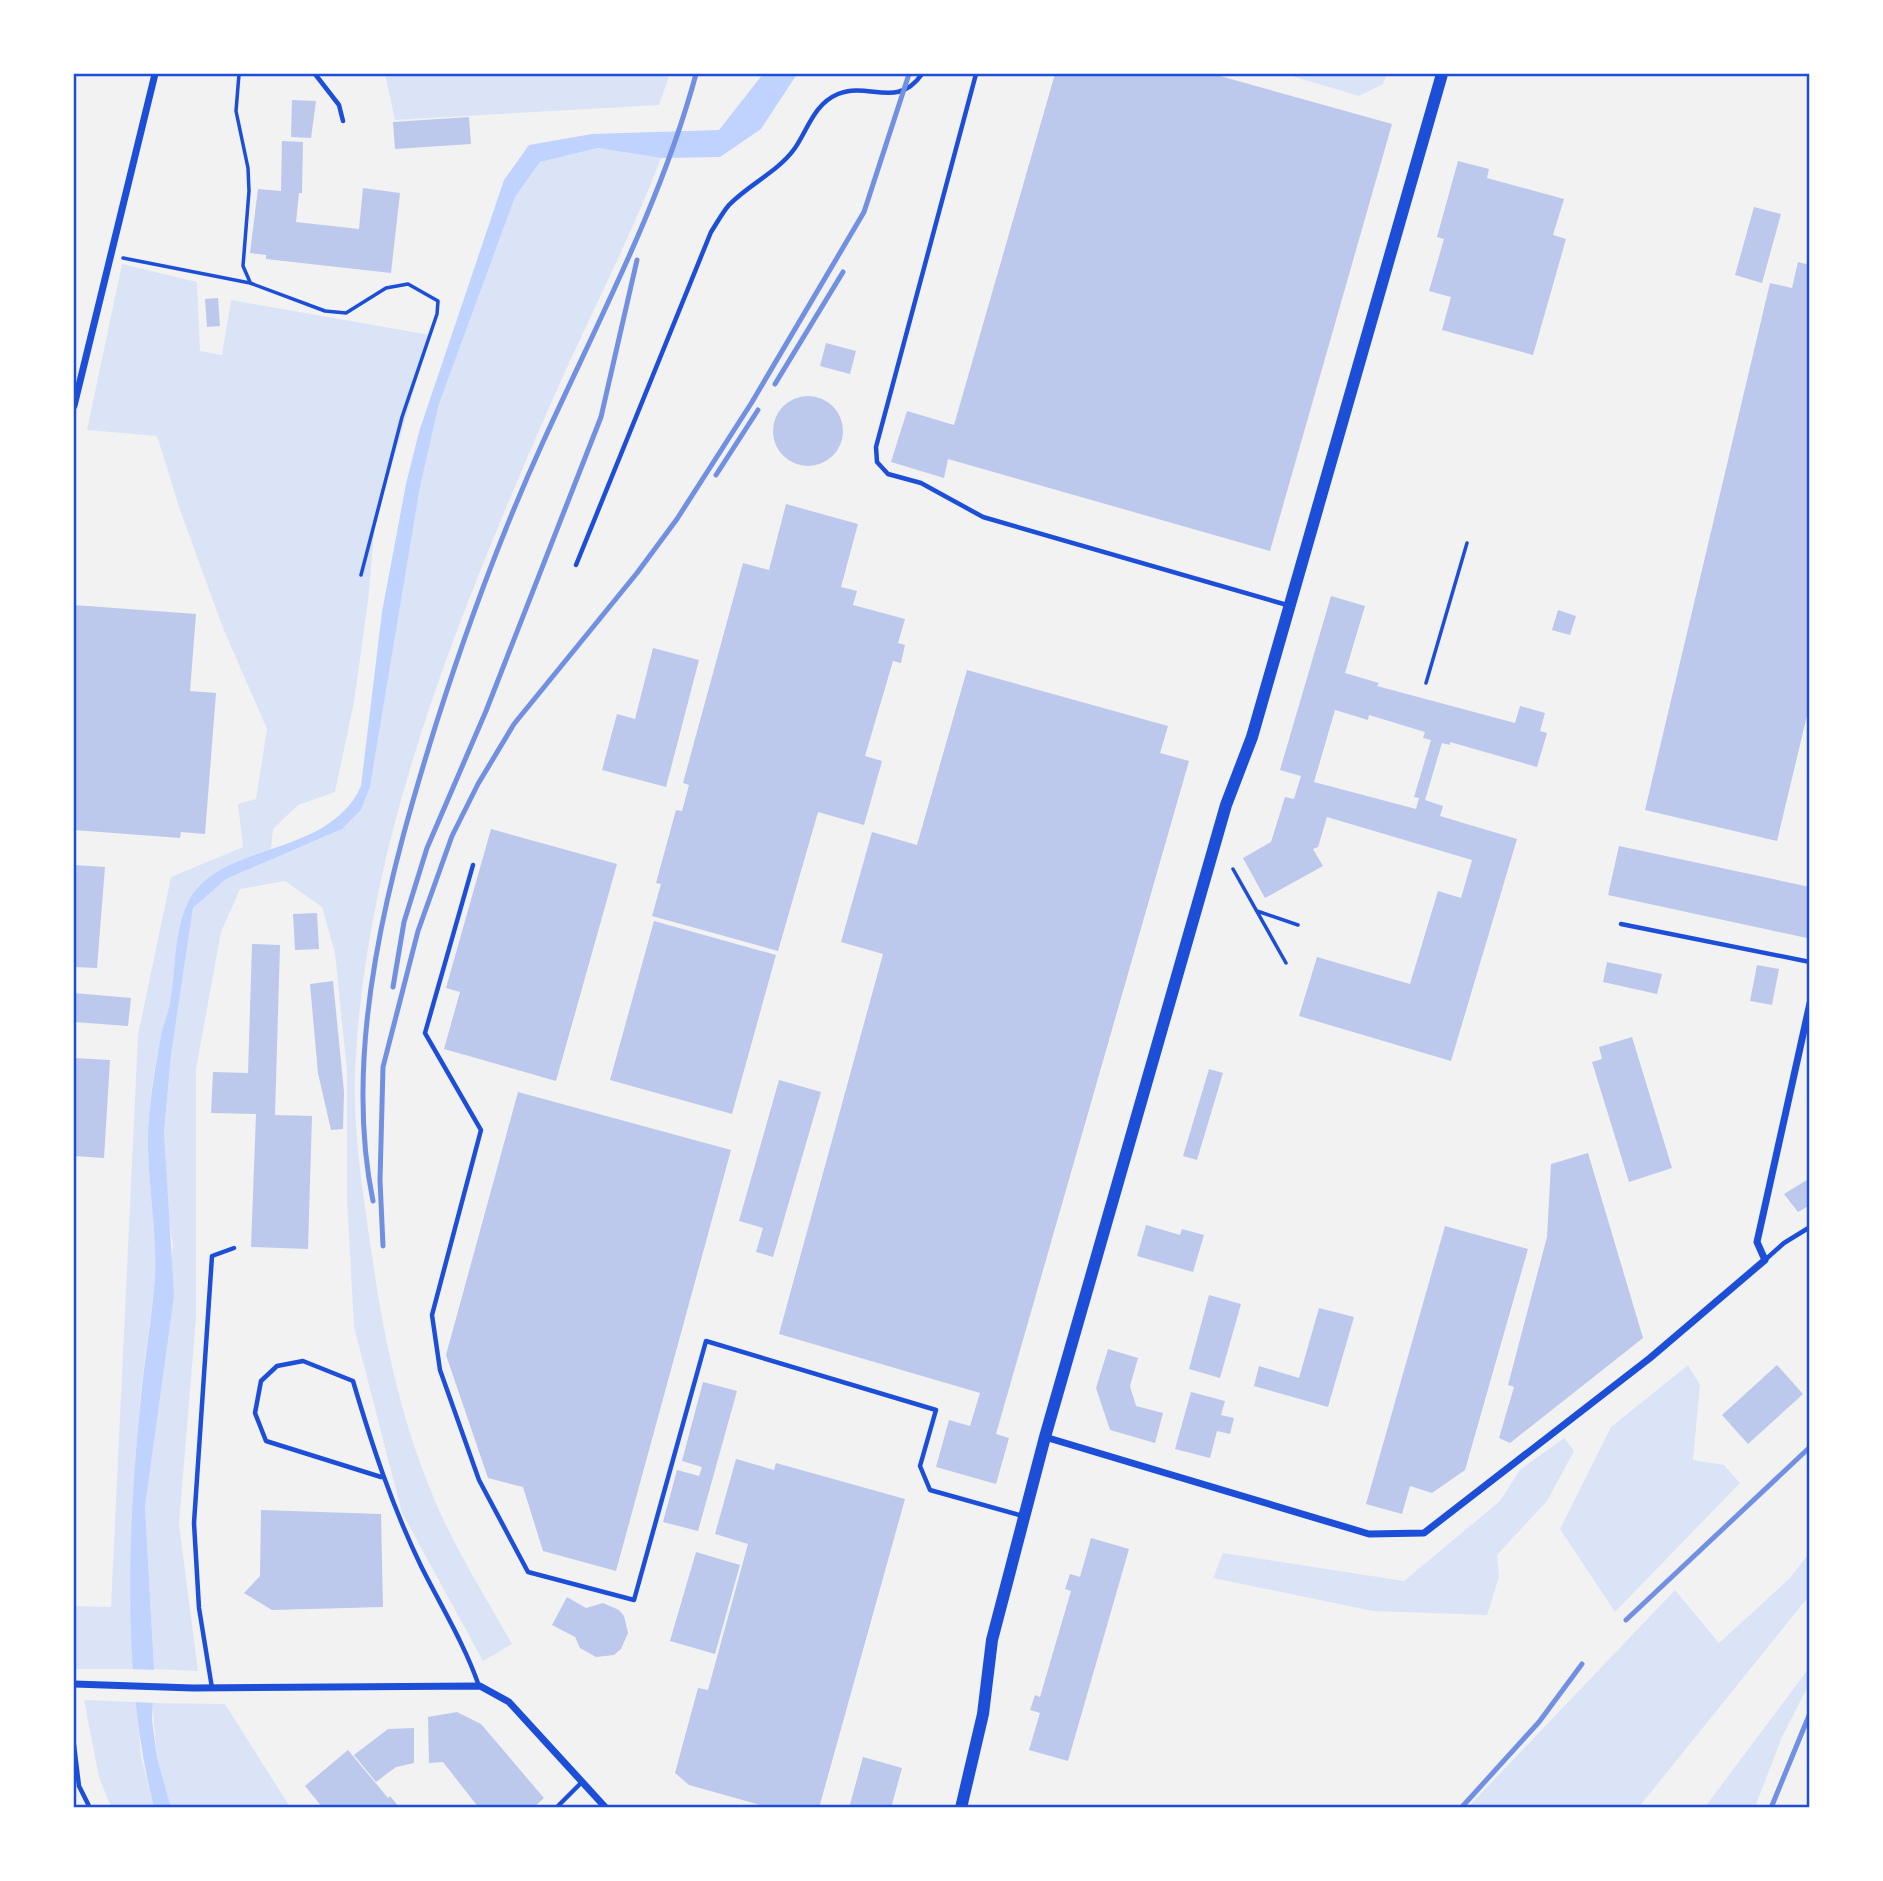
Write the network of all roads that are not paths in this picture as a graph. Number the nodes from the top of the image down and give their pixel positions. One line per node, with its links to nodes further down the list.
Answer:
1 (155, 74): 7 (street)
2 (315, 74): 6 (lane)
3 (922, 74): 8 (lane)
4 (976, 74): 9 (lane)
5 (1442, 74): 9 (main road)
6 (343, 121)
7 (74, 406)
8 (576, 565)
9 (1289, 606): 17 (main road)
10 (473, 864): 19 (lane)
11 (1621, 924): 12 (lane)
12 (1810, 962)
13 (1810, 1003): 16 (street)
14 (1810, 1227): 16 (lane)
15 (234, 1248): 22 (lane)
16 (1765, 1260): 17 (street)
17 (1045, 1437): 19 (main road)
18 (381, 1477): 18 (lane); 21 (lane)
19 (1024, 1516): 28 (main road)
20 (74, 1684): 22 (street)
21 (480, 1686): 22 (street); 24 (street)
22 (212, 1688)
23 (74, 1745): 25 (lane)
24 (581, 1783): 26 (lane); 27 (street)
25 (90, 1808)
26 (556, 1808)
27 (606, 1808)
28 (961, 1808)

